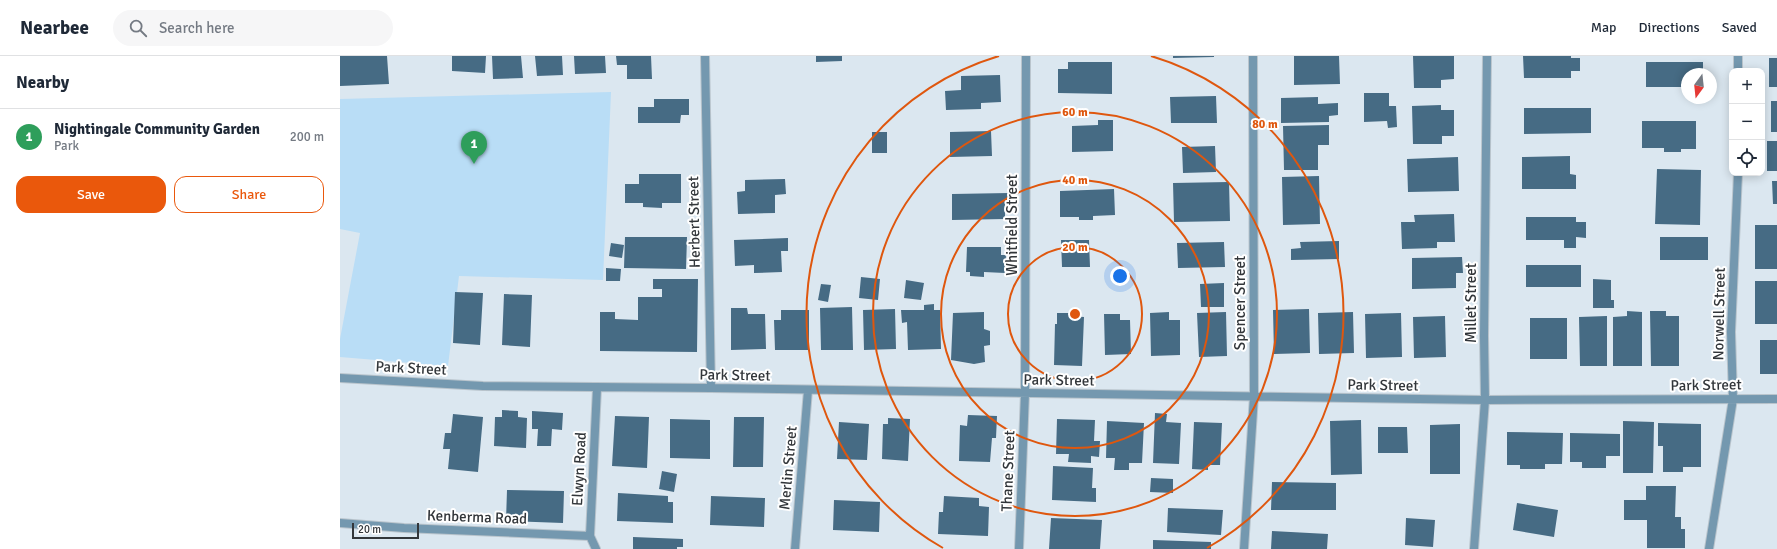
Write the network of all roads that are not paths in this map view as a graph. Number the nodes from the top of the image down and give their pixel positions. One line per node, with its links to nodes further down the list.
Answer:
1 (705, 56): 10 (street, Herbert Street)
2 (1026, 56): 12 (street, Whitfield Street)
3 (1254, 56): 13 (street, Spencer Street)
4 (1487, 56): 16 (street, Millet Street)
5 (1738, 56): 6 (street)
6 (1738, 68)
7 (1738, 176): 14 (street, Norwell Street)
8 (340, 378): 9 (street, Park Street)
9 (597, 388): 10 (street, Park Street); 18 (street, Elwyn Road)
10 (711, 388): 11 (street, Park Street)
11 (808, 390): 12 (street, Park Street); 20 (street, Merlin Street)
12 (1025, 393): 13 (street, Park Street); 21 (street, Thane Street)
13 (1254, 396): 16 (street, Park Street); 22 (street, Spencer Street)
14 (1733, 399): 15 (street, Park Street); 16 (street, Park Street); 24 (street, Norwell Street)
15 (1777, 399)
16 (1485, 400): 23 (street, Millet Street)
17 (340, 523): 18 (street, Kenberma Road)
18 (590, 536): 19 (street, Elwyn Road)
19 (596, 549)
20 (795, 549)
21 (1019, 549)
22 (1244, 549)
23 (1474, 549)
24 (1709, 549)

